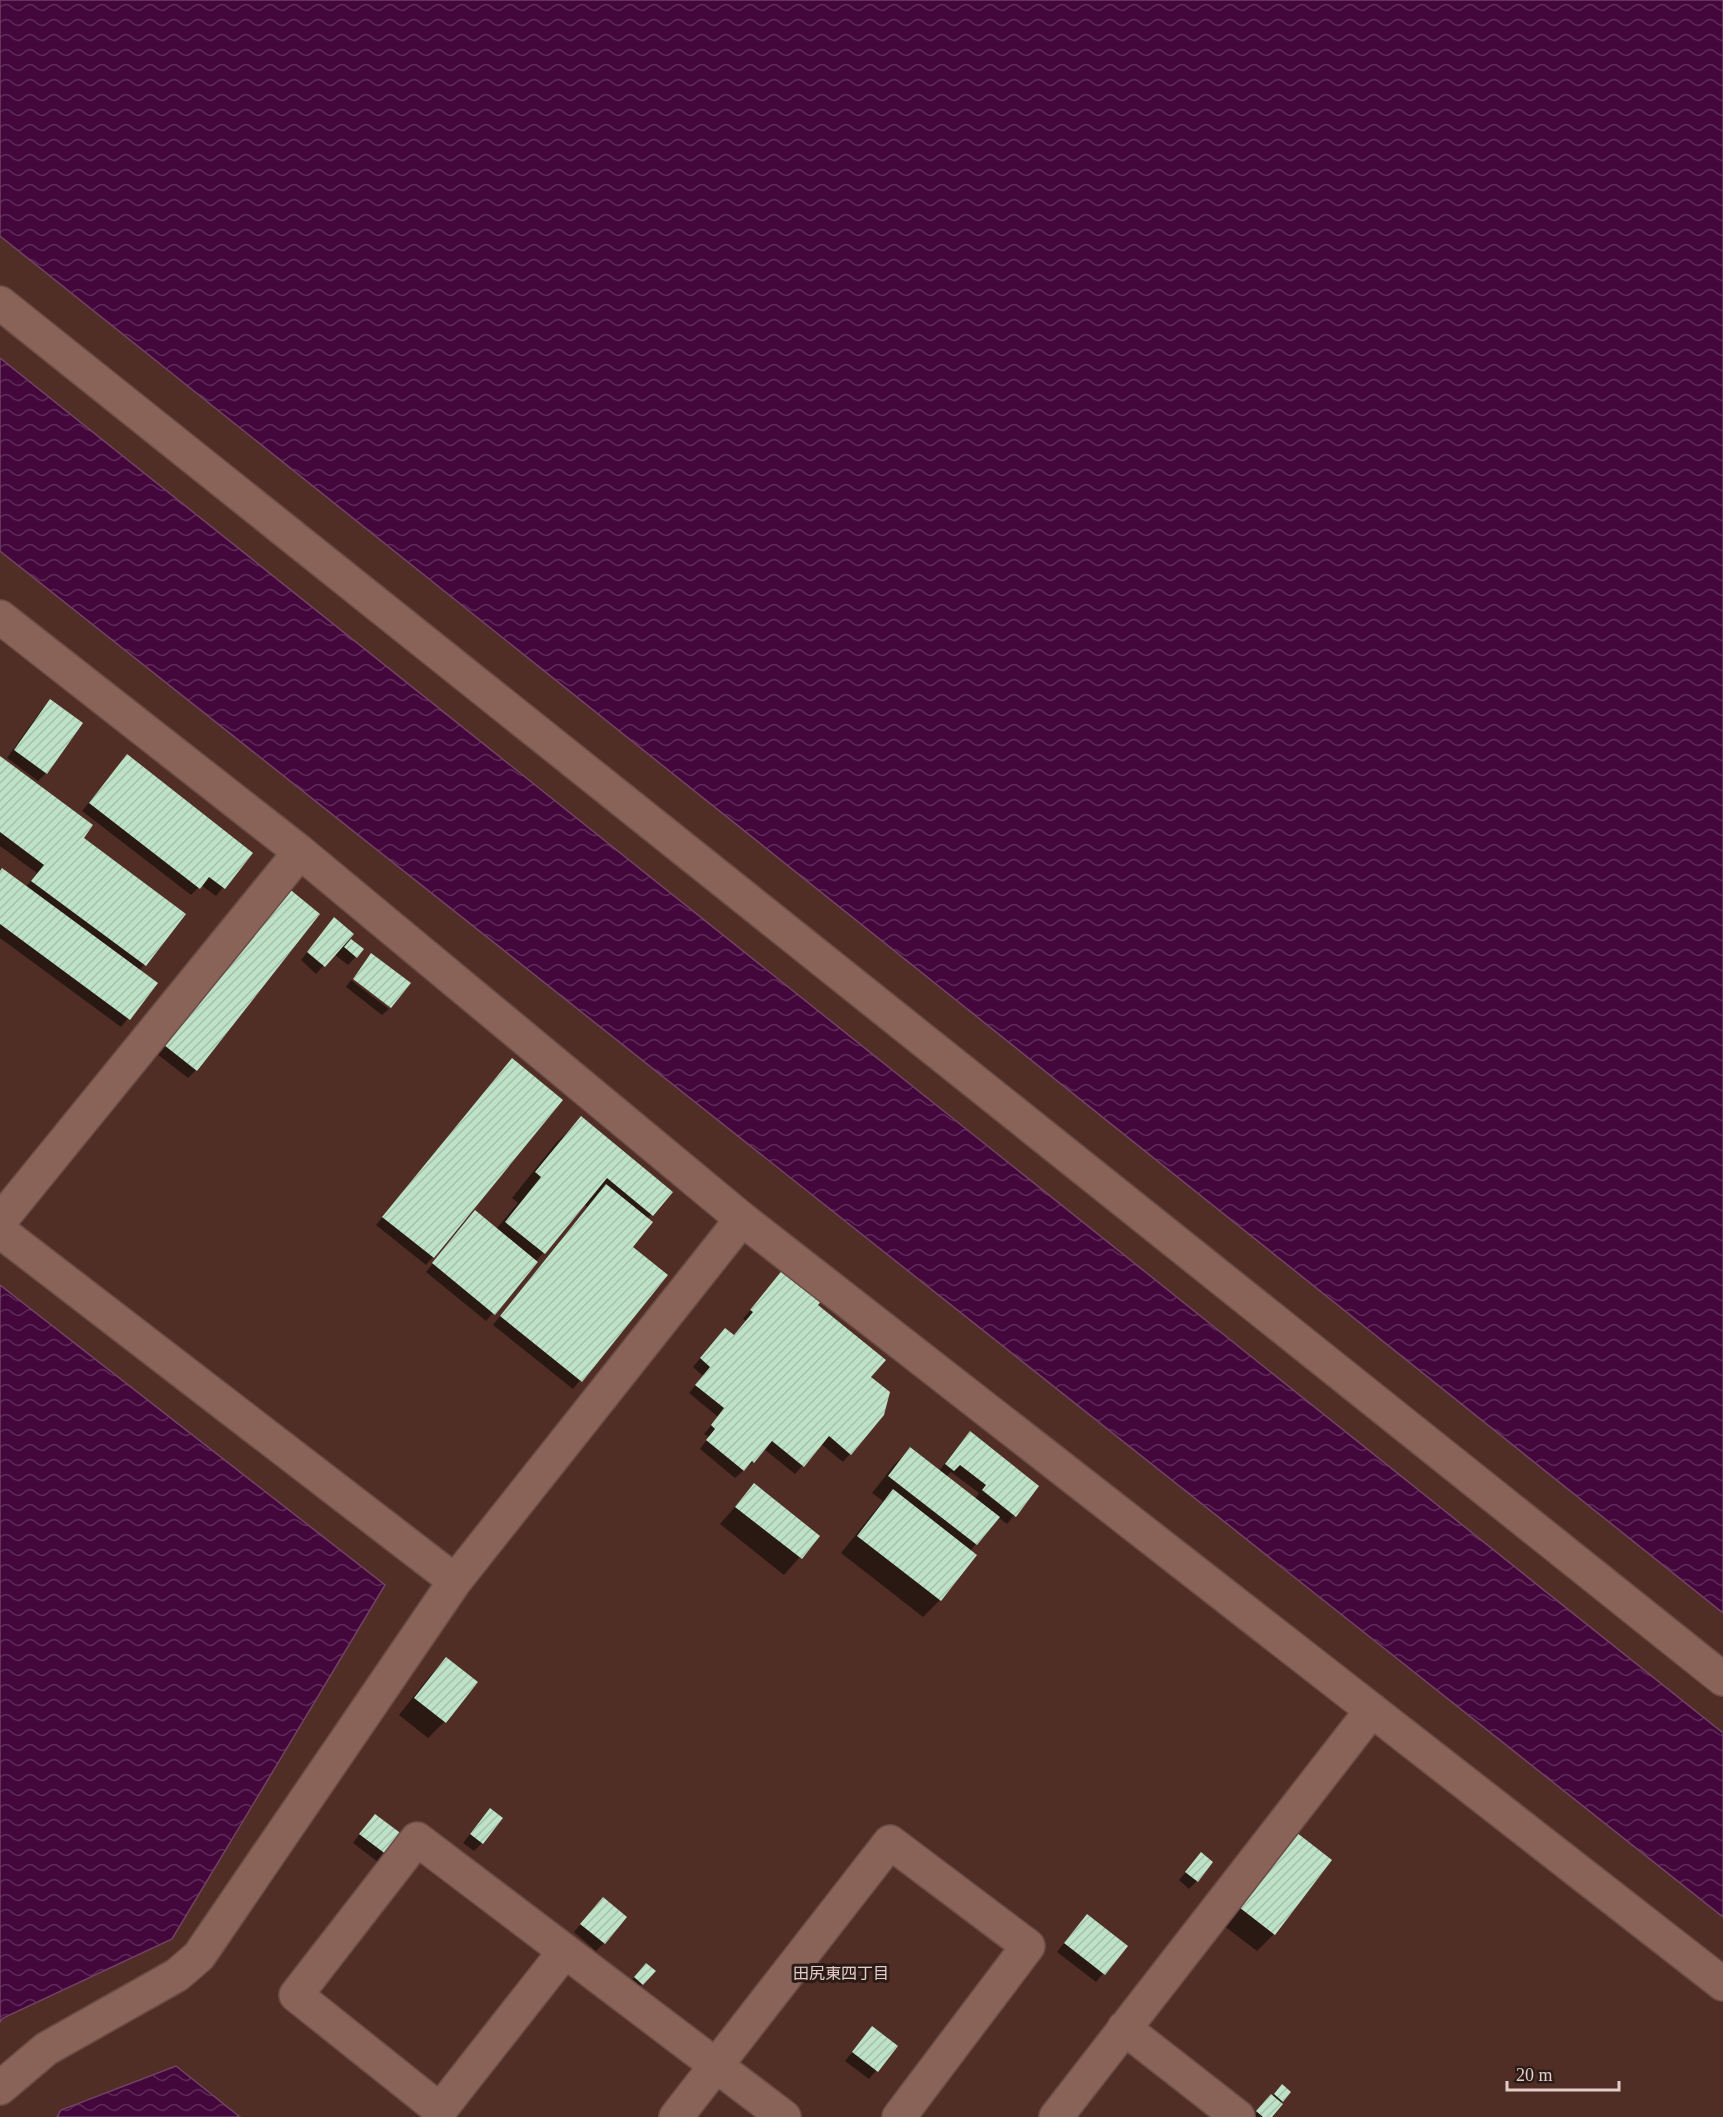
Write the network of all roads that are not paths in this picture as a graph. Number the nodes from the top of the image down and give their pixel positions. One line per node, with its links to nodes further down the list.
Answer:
1 (0, 303): 8 (street)
2 (0, 617): 3 (street)
3 (300, 852): 4 (street); 5 (street)
4 (742, 1219): 7 (street); 9 (street)
5 (0, 1221)
6 (0, 1231): 7 (street)
7 (455, 1581): 14 (street)
8 (1723, 1679)
9 (1372, 1710): 11 (street); 12 (street)
10 (565, 1951): 10 (street); 13 (street)
11 (1723, 1984)
12 (1124, 2028): 18 (street); 19 (street)
13 (716, 2066): 15 (street); 16 (street); 17 (street)
14 (0, 2088)
15 (676, 2117)
16 (784, 2117)
17 (899, 2117)
18 (1056, 2117)
19 (1238, 2117)

